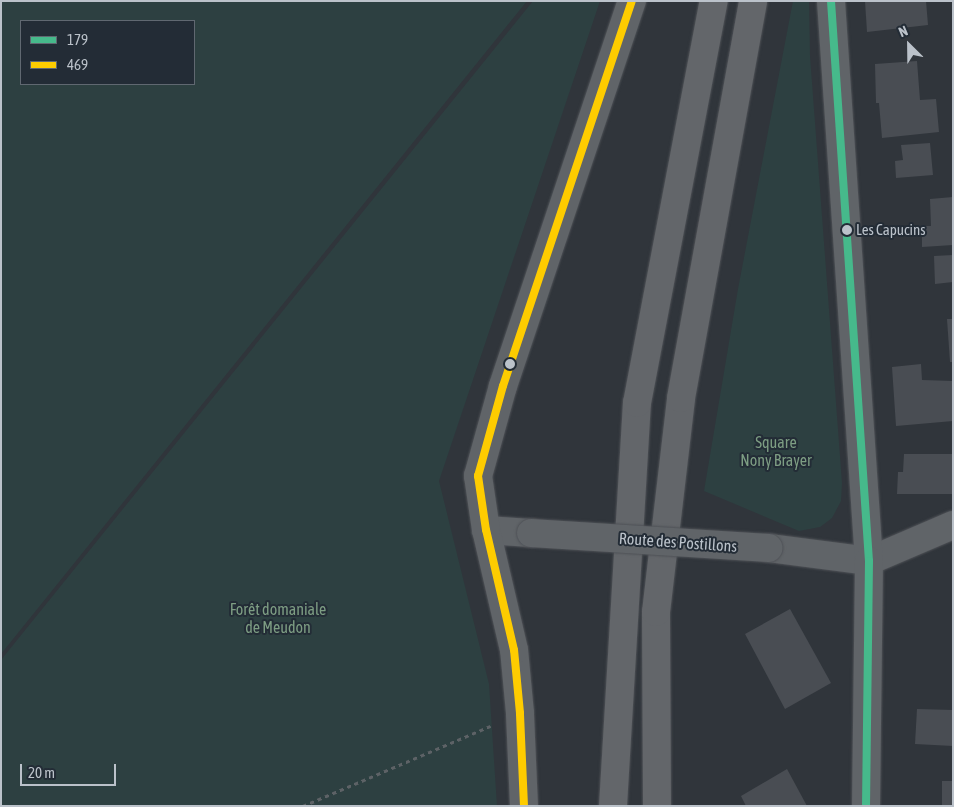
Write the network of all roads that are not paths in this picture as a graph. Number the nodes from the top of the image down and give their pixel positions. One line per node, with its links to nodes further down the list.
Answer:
1 (632, 1): 6 (street)
2 (714, 1): 9 (highway)
3 (753, 1): 10 (highway)
4 (831, 1): 7 (street)
5 (953, 525): 7 (street)
6 (486, 530): 7 (street, Route des Postillons, bridge); 8 (street)
7 (869, 561): 11 (street)
8 (524, 806)
9 (613, 806)
10 (657, 806)
11 (866, 806)

